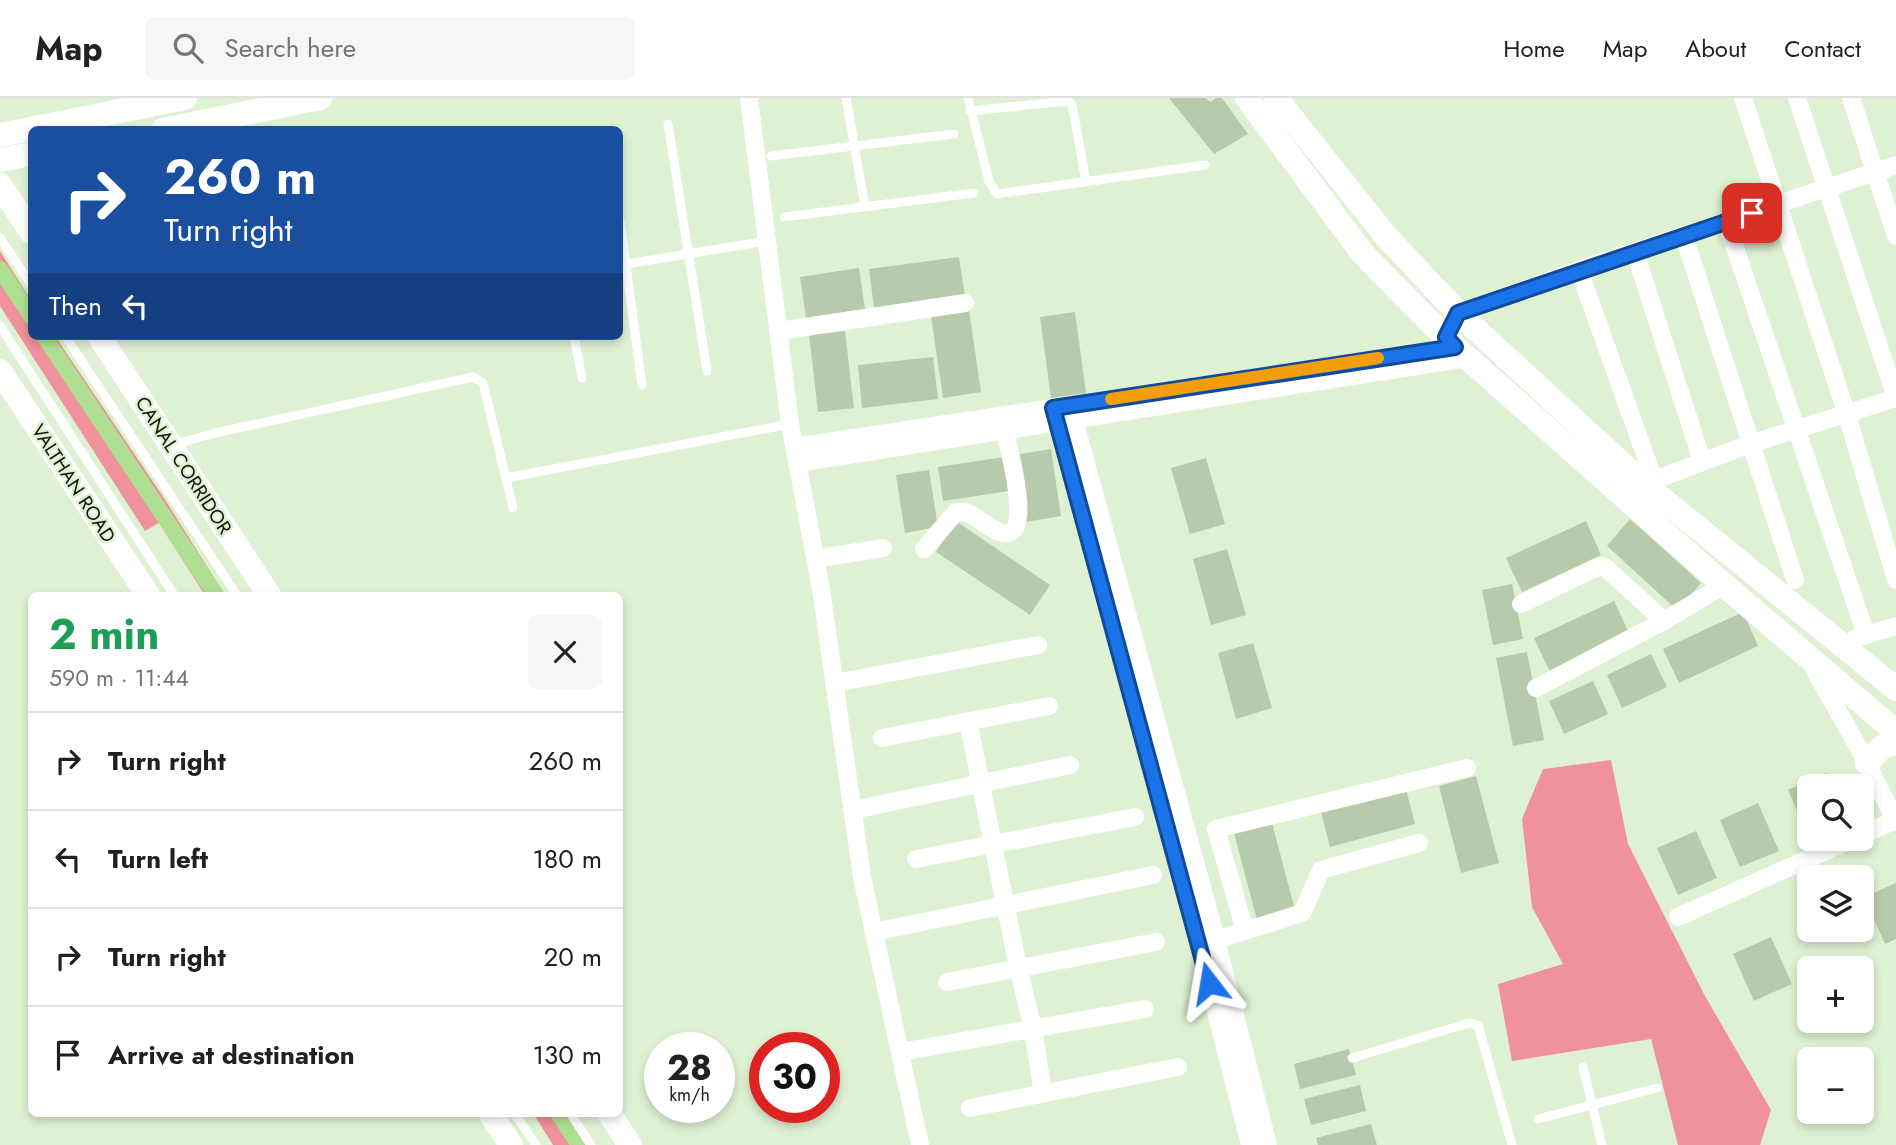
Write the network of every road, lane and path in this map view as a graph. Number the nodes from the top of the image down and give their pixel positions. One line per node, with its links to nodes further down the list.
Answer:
1 (185, 98): 13 (street)
2 (320, 98): 14 (street)
3 (749, 98): 37 (street)
4 (846, 98): 18 (lane)
5 (968, 98): 11 (lane)
6 (1247, 98): 51 (street)
7 (1276, 98): 45 (street)
8 (1743, 98): 29 (street)
9 (1797, 98): 27 (street)
10 (1851, 98): 24 (street)
11 (970, 111): 25 (lane); 25 (lane)
12 (668, 124): 39 (lane)
13 (45, 126)
14 (183, 126)
15 (28, 129): 17 (street)
16 (954, 134): 18 (lane)
17 (0, 135)
18 (853, 147): 20 (lane); 30 (lane)
19 (28, 155): 21 (street)
20 (771, 156)
21 (0, 160)
22 (1205, 165): 25 (lane)
23 (1896, 165): 24 (street)
24 (1875, 172): 27 (street); 35 (street)
25 (1086, 181)
26 (0, 186): 33 (street)
27 (1826, 189): 29 (street); 56 (street)
28 (974, 192): 30 (lane)
29 (1778, 204): 32 (street); 58 (street)
30 (865, 206): 31 (lane)
31 (784, 217)
32 (1726, 221): 34 (street); 60 (street)
33 (28, 227)
34 (1684, 236): 38 (street); 62 (street)
35 (1896, 236)
36 (0, 238): 43 (lane)
37 (767, 241): 39 (lane); 47 (street)
38 (1635, 252): 41 (street); 65 (street)
39 (688, 254): 40 (lane); 53 (lane)
40 (623, 265)
41 (1579, 270): 45 (street); 67 (street)
42 (623, 271): 55 (lane)
43 (28, 279)
44 (965, 303): 47 (street)
45 (1458, 313): 51 (street); 67 (street)
46 (0, 326): 76 (lane)
47 (779, 331): 59 (street)
48 (68, 340): 77 (lane)
49 (102, 340): 63 (street, CANAL CORRIDOR)
50 (575, 340): 54 (lane)
51 (1456, 347): 57 (street); 74 (street)
52 (0, 371): 75 (street, VALTHAN ROAD)
53 (707, 371)
54 (582, 378)
55 (642, 384)
56 (1896, 398): 58 (street)
57 (1064, 414): 61 (street); 64 (street); 113 (street); 137 (street)
58 (1847, 415): 60 (street); 73 (street)
59 (790, 424): 64 (street); 66 (lane)
60 (1796, 429): 62 (street); 83 (street)
61 (1005, 431): 64 (street); 70 (street)
62 (1750, 444): 65 (street); 72 (street)
63 (171, 446): 66 (lane); 78 (street, CANAL CORRIDOR)
64 (796, 455): 71 (street)
65 (1702, 461): 67 (street)
66 (506, 478): 68 (lane)
67 (1649, 482): 80 (street)
68 (513, 508)
69 (883, 548): 71 (street)
70 (924, 549)
71 (815, 559): 88 (street)
72 (1796, 580)
73 (1896, 580)
74 (1724, 585): 81 (street); 84 (street)
75 (146, 592)
76 (172, 592)
77 (235, 592)
78 (267, 592)
79 (1521, 604): 81 (street)
80 (1802, 612): 84 (street); 85 (street)
81 (1664, 621): 89 (street)
82 (1896, 626): 83 (street)
83 (1866, 635): 85 (street)
84 (1785, 638): 87 (street)
85 (1840, 642): 90 (street)
86 (1038, 645): 88 (street)
87 (1806, 654): 93 (street); 96 (street)
88 (835, 683): 100 (street)
89 (1536, 688)
90 (1896, 689)
91 (1049, 706): 92 (street)
92 (968, 722): 94 (street); 99 (street)
93 (1896, 732)
94 (882, 738)
95 (1896, 743): 96 (street)
96 (1867, 763): 102 (street)
97 (1070, 765): 99 (street)
98 (1468, 768): 111 (street)
99 (979, 784): 100 (street); 104 (street)
100 (853, 810): 112 (street)
101 (1135, 817): 104 (street)
102 (1896, 821): 103 (street)
103 (1874, 830)
104 (992, 844): 107 (street); 109 (street)
105 (1419, 844): 111 (street)
106 (1826, 851): 110 (street)
107 (916, 859)
108 (1153, 875): 109 (street)
109 (1005, 906): 112 (street); 115 (street)
110 (1678, 917)
111 (1245, 931): 113 (street)
112 (874, 932): 119 (street)
113 (1216, 940): 138 (street)
114 (1156, 942): 115 (street)
115 (1018, 967): 116 (street); 118 (street)
116 (947, 982)
117 (1144, 1009): 118 (street)
118 (1033, 1029): 119 (street); 124 (street)
119 (900, 1052): 136 (street)
120 (1352, 1058): 139 (lane)
121 (1178, 1067): 124 (street)
122 (1583, 1067): 125 (lane)
123 (1657, 1088): 125 (lane)
124 (1043, 1093): 126 (street)
125 (1592, 1105): 131 (lane); 140 (lane)
126 (970, 1108)
127 (493, 1117): 132 (street)
128 (517, 1117): 133 (lane)
129 (573, 1117): 134 (lane)
130 (612, 1117): 135 (street)
131 (1538, 1119)
132 (511, 1145)
133 (536, 1145)
134 (591, 1145)
135 (630, 1145)
136 (920, 1145)
137 (1250, 1145)
138 (1268, 1145)
139 (1512, 1145)
140 (1602, 1145)

